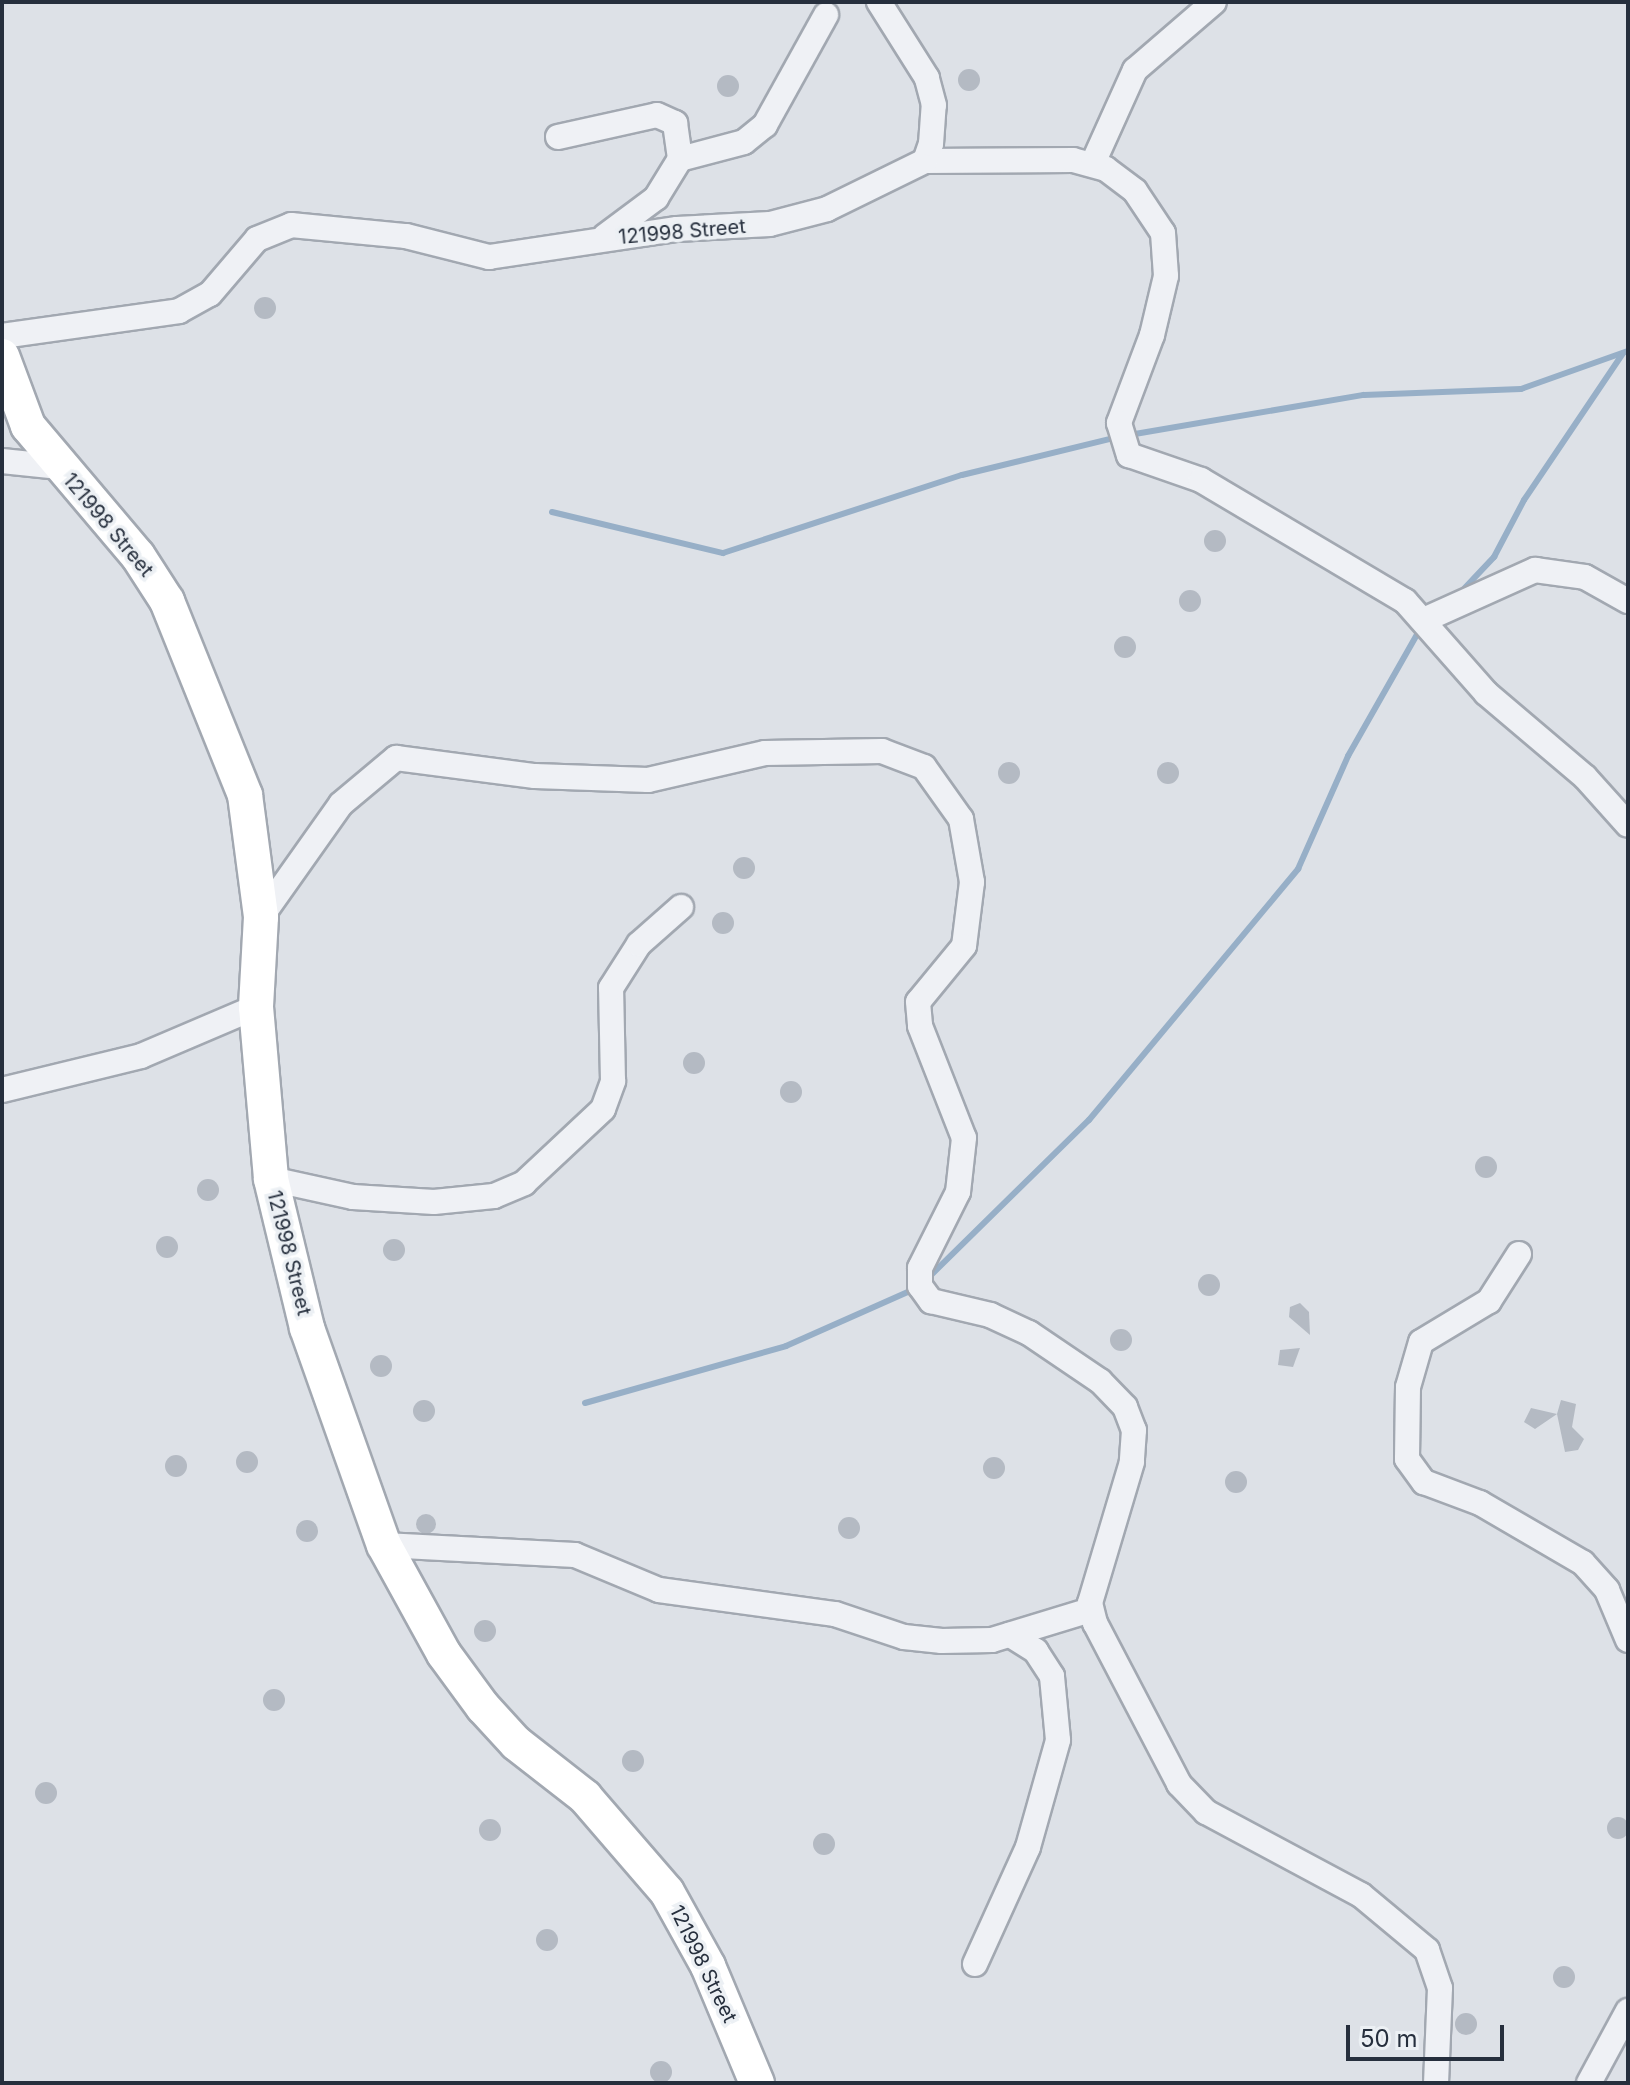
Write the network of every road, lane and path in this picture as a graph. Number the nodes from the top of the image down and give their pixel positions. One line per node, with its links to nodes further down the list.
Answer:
1 (879, 2): 6 (street)
2 (1214, 2): 7 (street)
3 (826, 15): 5 (street)
4 (558, 137): 5 (street)
5 (680, 159): 8 (street)
6 (925, 161): 7 (street); 8 (street, 121998 Street)
7 (1093, 163): 14 (street)
8 (596, 241): 9 (street, 121998 Street)
9 (2, 336)
10 (2, 356): 12 (street, 121998 Street)
11 (2, 461): 12 (street)
12 (60, 467): 17 (street, 121998 Street)
13 (1628, 601): 14 (street)
14 (1426, 619): 15 (street)
15 (1628, 825)
16 (681, 907): 20 (street)
17 (261, 917): 18 (street, 121998 Street); 23 (street)
18 (256, 1007): 19 (street); 20 (street, 121998 Street)
19 (2, 1090)
20 (271, 1179): 22 (street, 121998 Street)
21 (1519, 1254): 25 (street)
22 (384, 1545): 24 (street); 28 (street, 121998 Street)
23 (1090, 1610): 24 (street); 29 (street)
24 (1010, 1635): 26 (street)
25 (1628, 1640)
26 (975, 1964)
27 (1628, 2011): 30 (street)
28 (757, 2083)
29 (1436, 2083)
30 (1589, 2083)

